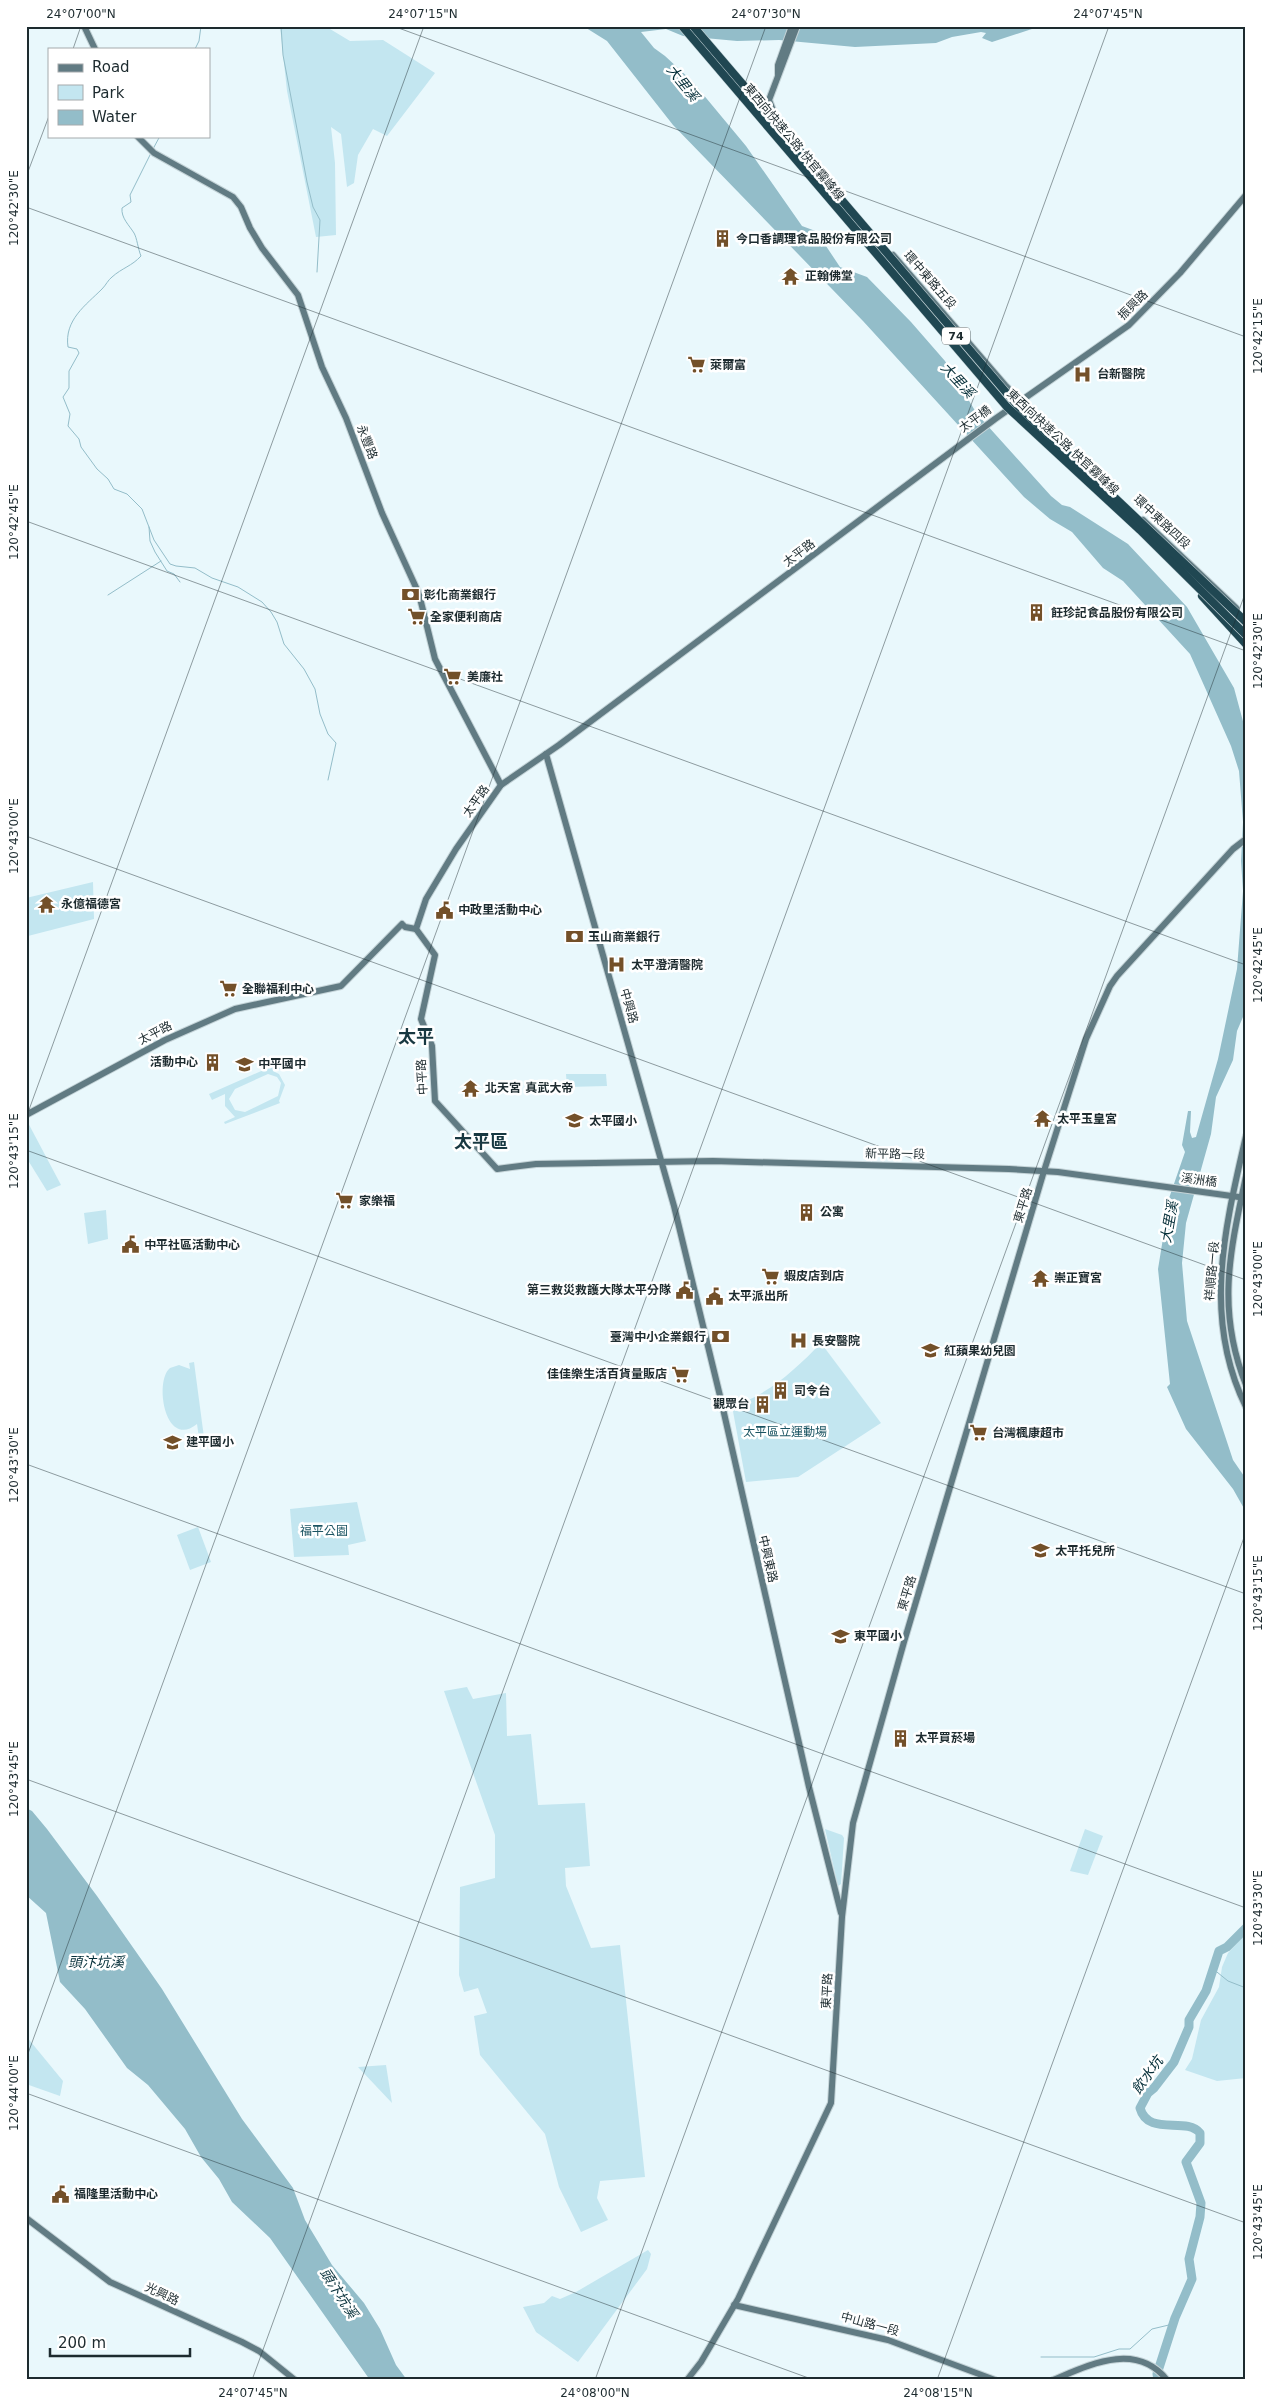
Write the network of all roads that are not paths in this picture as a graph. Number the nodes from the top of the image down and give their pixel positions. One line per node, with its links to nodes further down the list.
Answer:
1 (84, 26): 6 (street)
2 (682, 26): 13 (highway, 東西向快速公路 快官霧峰線 / 74, bridge)
3 (693, 26): 15 (highway, 東西向快速公路 快官霧峰線 / 74, bridge)
4 (792, 26): 7 (street)
5 (797, 26): 7 (street)
6 (95, 48)
7 (778, 74): 10 (street, 環中東路五段)
8 (139, 138): 19 (street, 永豐路)
9 (1246, 195): 10 (street, 振興路)
10 (1020, 401): 11 (street, 振興路); 14 (street, 環中東路四段)
11 (1013, 406): 12 (street, 太平橋)
12 (950, 452): 18 (street, 太平路)
13 (1169, 559): 16 (highway, 東西向快速公路 快官霧峰線 / 74, bridge); 17 (highway, bridge)
14 (1246, 618)
15 (1246, 622)
16 (1246, 635)
17 (1246, 644)
18 (546, 754): 19 (street, 太平路); 24 (street, 中興路)
19 (501, 785): 21 (street, 太平路)
20 (1246, 839): 26 (street, 東平路)
21 (416, 929): 22 (street, 太平路); 25 (street, 中平路)
22 (26, 1115)
23 (1246, 1136): 29 (street, 祥順路一段)
24 (662, 1161): 25 (street, 新平路一段); 26 (street, 新平路一段); 31 (street, 中興路)
25 (628, 1162)
26 (1044, 1171): 28 (street, 新平路一段); 34 (street, 東平路)
27 (1246, 1176): 30 (street, 祥順路一段)
28 (1161, 1186): 29 (street, 溪洲橋)
29 (1233, 1196): 30 (street, 溪洲橋); 33 (street, 祥順路一段)
30 (1244, 1198): 32 (street, 祥順路一段)
31 (674, 1206): 34 (street, 中興東路)
32 (1246, 1385)
33 (1246, 1407)
34 (842, 1917): 36 (street, 東平路)
35 (26, 2218): 38 (street, 光興路)
36 (734, 2305): 39 (street, 東平路); 40 (street, 中山路一段)
37 (1166, 2378): 41 (street)
38 (295, 2380)
39 (687, 2380)
40 (995, 2380)
41 (1053, 2380)

